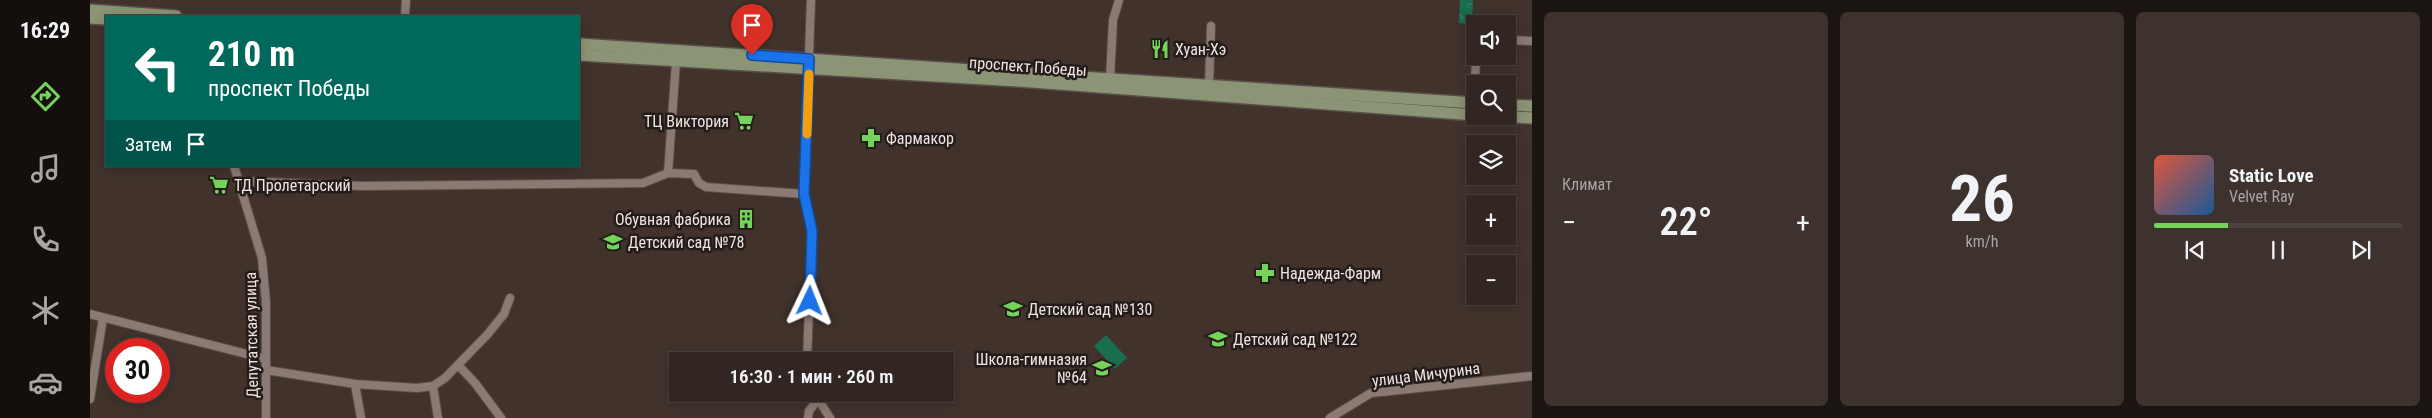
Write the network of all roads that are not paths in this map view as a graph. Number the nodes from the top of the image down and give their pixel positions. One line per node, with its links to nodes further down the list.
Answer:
1 (406, 0): 6 (street)
2 (811, 0): 15 (street)
3 (1119, 0): 16 (street)
4 (90, 10): 5 (main road)
5 (162, 15)
6 (406, 15)
7 (90, 18): 8 (main road)
8 (105, 20)
9 (1211, 26): 17 (street)
10 (1516, 40): 11 (street)
11 (1532, 41)
12 (580, 44): 15 (main road, проспект Победы)
13 (580, 55): 14 (main road, проспект Победы)
14 (676, 62): 15 (main road, проспект Победы); 25 (street)
15 (809, 64): 16 (main road, проспект Победы); 19 (main road, проспект Победы); 27 (street)
16 (1110, 79): 17 (main road, проспект Победы)
17 (1209, 85): 20 (main road, проспект Победы)
18 (1516, 105): 21 (main road)
19 (1466, 106)
20 (1466, 106)
21 (1532, 106)
22 (1516, 117): 23 (main road)
23 (1532, 118)
24 (234, 167): 26 (street, Депутатская улица)
25 (668, 173): 26 (street); 27 (street)
26 (240, 181): 32 (street, Депутатская улица)
27 (804, 194): 31 (street)
28 (510, 298): 33 (street)
29 (90, 314): 30 (street)
30 (103, 318): 32 (street); 38 (street)
31 (807, 352)
32 (266, 359): 34 (street, Депутатская улица)
33 (458, 365): 37 (street); 44 (street)
34 (266, 370): 36 (street); 41 (street, Депутатская улица)
35 (1532, 376): 47 (street, улица Мичурина)
36 (356, 384): 37 (street); 42 (street)
37 (434, 386): 43 (street)
38 (90, 399)
39 (813, 402): 45 (street)
40 (820, 402): 46 (street)
41 (266, 418)
42 (361, 418)
43 (438, 418)
44 (501, 418)
45 (808, 418)
46 (830, 418)
47 (1330, 418)

